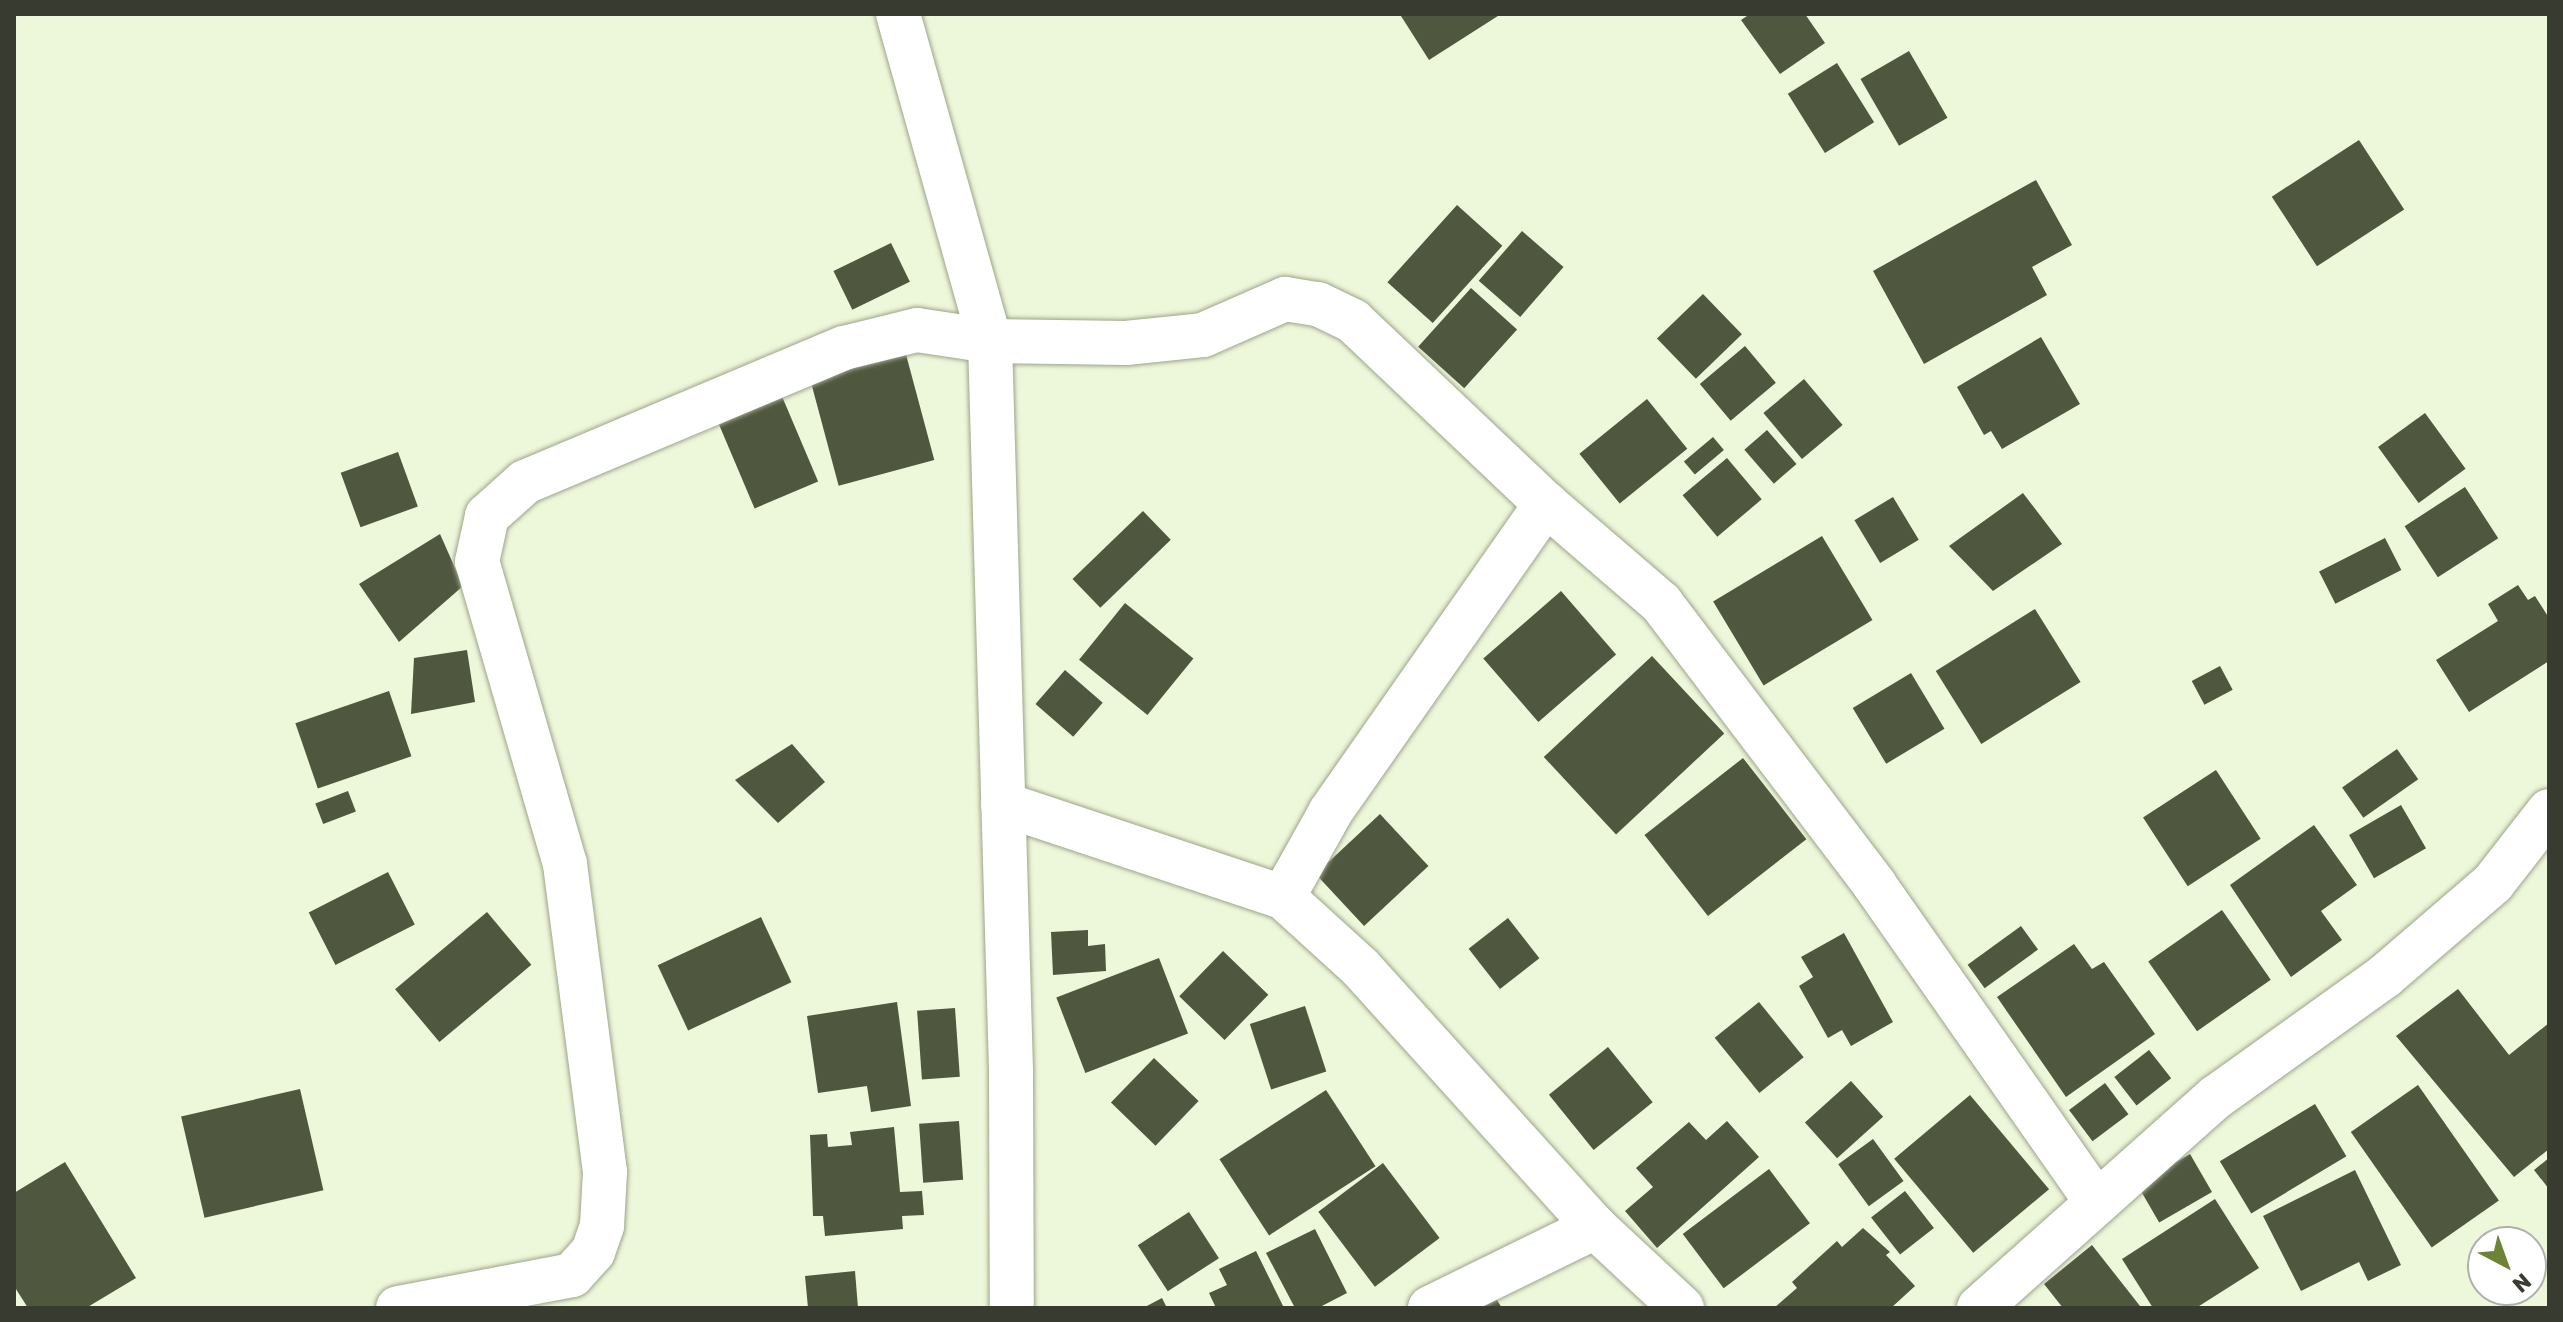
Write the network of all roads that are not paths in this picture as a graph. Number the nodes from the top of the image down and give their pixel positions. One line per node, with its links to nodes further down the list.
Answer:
1 (898, 14): 2 (street)
2 (990, 341): 3 (street); 4 (street); 9 (street)
3 (1546, 504): 6 (street); 7 (street)
4 (1003, 804): 6 (street); 10 (street)
5 (2549, 811): 7 (street)
6 (1283, 897): 8 (street)
7 (2096, 1201): 13 (street)
8 (1595, 1227): 11 (street); 12 (street)
9 (398, 1308)
10 (1012, 1308)
11 (1430, 1308)
12 (1682, 1308)
13 (1979, 1308)

